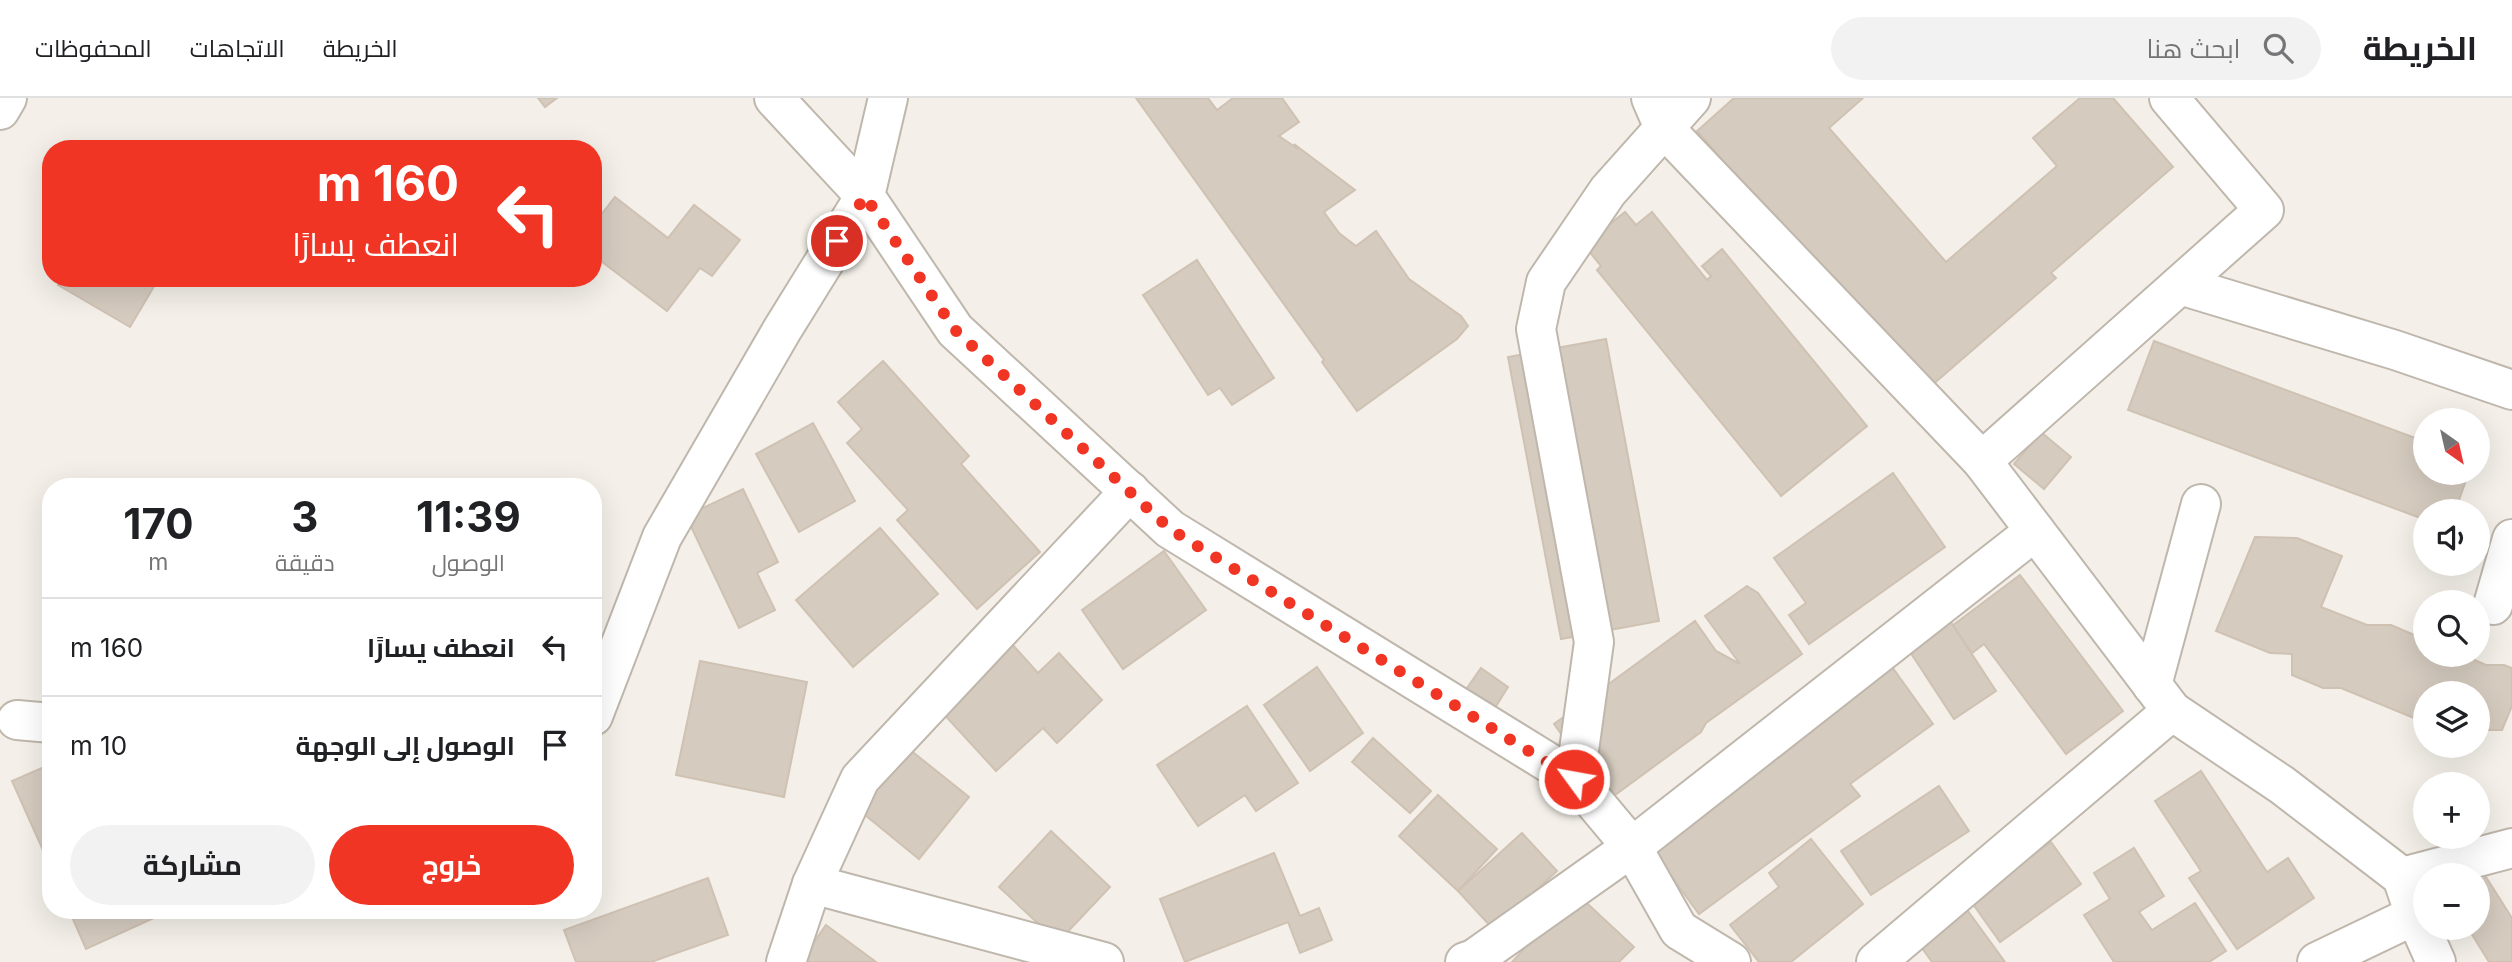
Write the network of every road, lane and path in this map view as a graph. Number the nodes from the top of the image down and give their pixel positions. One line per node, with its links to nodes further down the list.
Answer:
1 (7, 98): 6 (street)
2 (774, 98): 8 (street)
3 (888, 98): 8 (street)
4 (1691, 98): 7 (street)
5 (2169, 98): 9 (street)
6 (0, 110)
7 (1657, 113): 11 (street); 19 (street)
8 (865, 196): 12 (street); 17 (street)
9 (2180, 285): 10 (street); 11 (street)
10 (2512, 390)
11 (1982, 461): 14 (street)
12 (1130, 491): 19 (street); 23 (street)
13 (2201, 504): 18 (street)
14 (2035, 531): 18 (street); 20 (street)
15 (2512, 539): 16 (street)
16 (2493, 606)
17 (602, 693)
18 (2162, 698): 22 (street); 31 (street)
19 (1574, 779): 20 (street)
20 (1632, 847): 29 (street); 30 (street)
21 (2512, 848): 22 (street)
22 (2402, 877): 24 (street)
23 (813, 884): 27 (street); 28 (street)
24 (2413, 909)
25 (2413, 916): 32 (street)
26 (2426, 940): 33 (street)
27 (786, 962)
28 (1104, 962)
29 (1465, 962)
30 (1731, 962)
31 (1876, 962)
32 (2318, 962)
33 (2436, 962)

